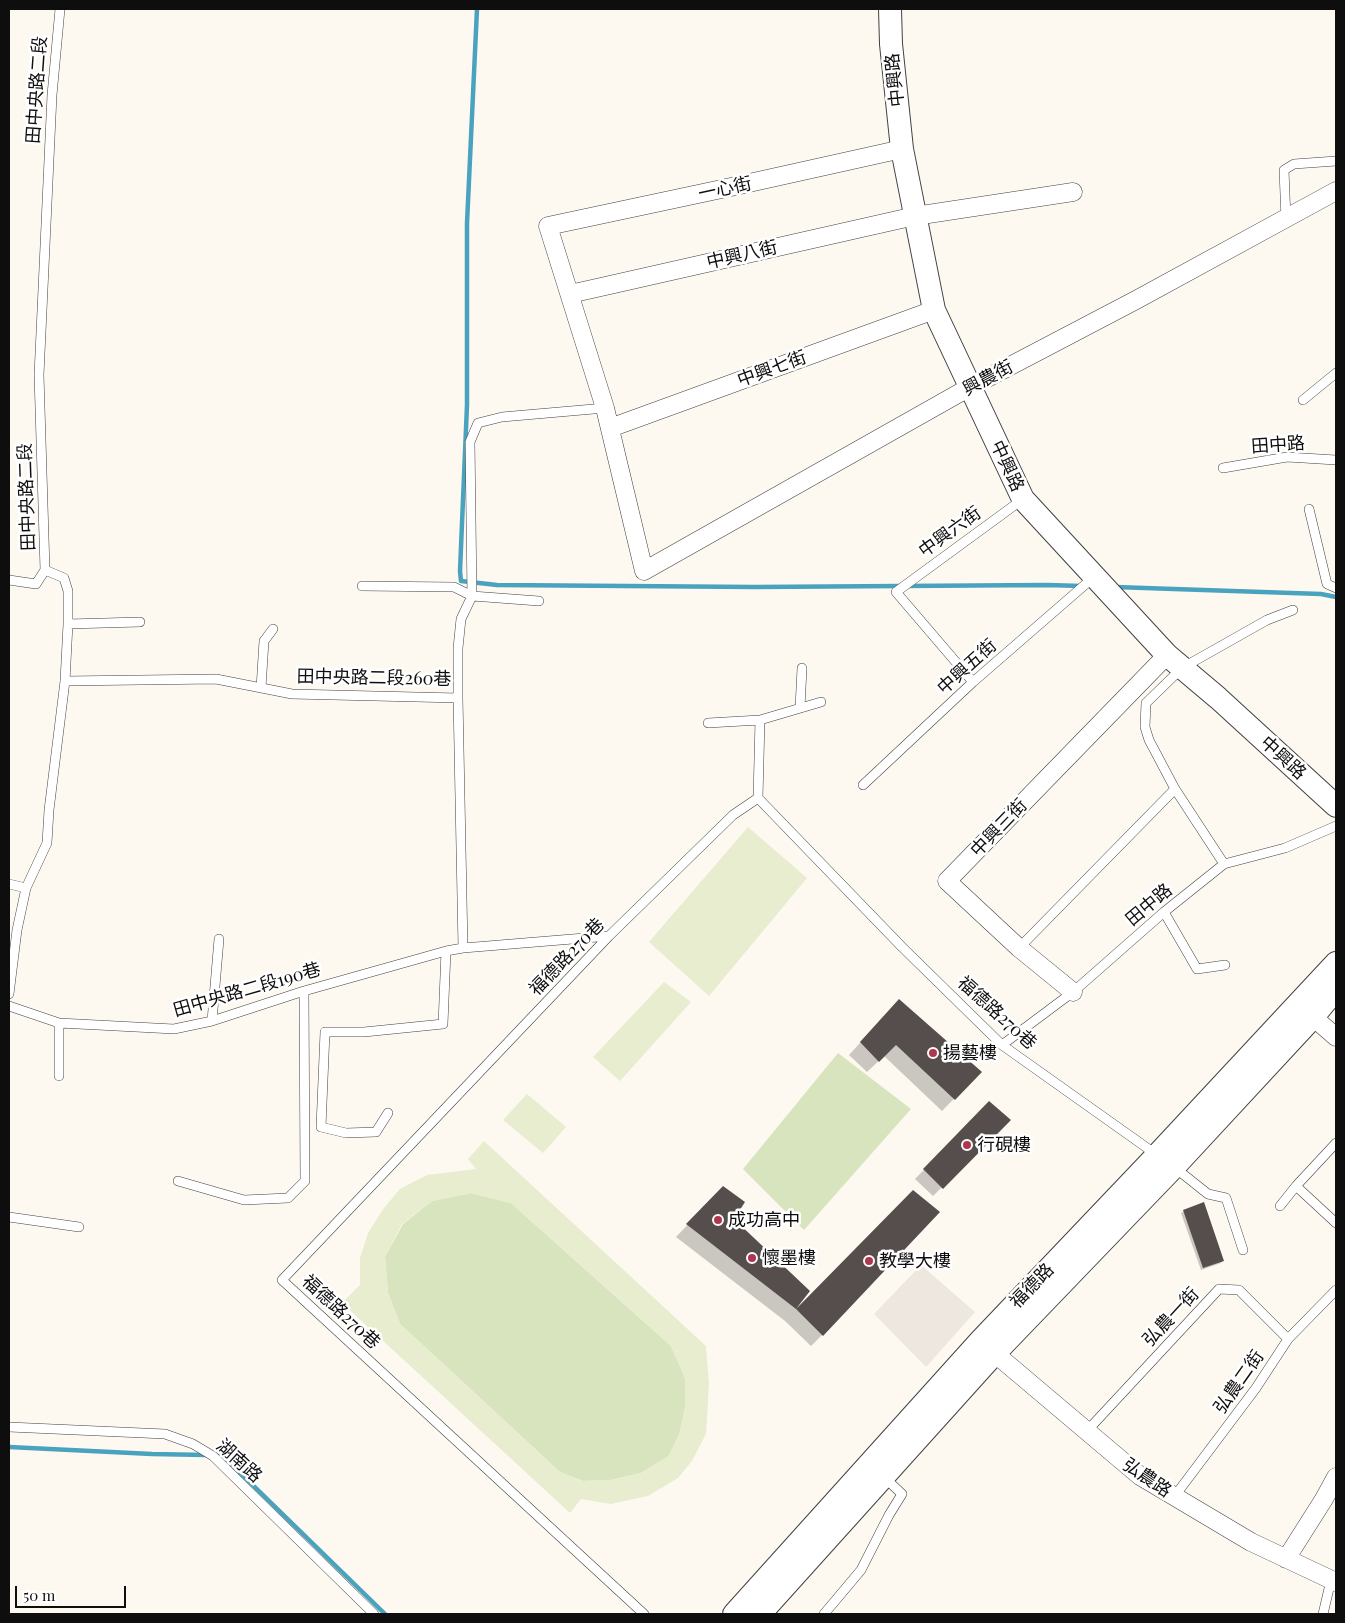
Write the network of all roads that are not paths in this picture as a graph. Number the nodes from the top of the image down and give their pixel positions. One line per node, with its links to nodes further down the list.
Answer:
1 (60, 9): 20 (lane, 田中央路二段)
2 (890, 9): 3 (street, 中興路)
3 (902, 148): 7 (street, 中興路); 9 (street, 一心街)
4 (1336, 162): 8 (lane)
5 (1336, 191): 8 (street, 興農街)
6 (1073, 192): 7 (street, 中興八街)
7 (915, 216): 9 (street, 中興八街); 10 (street, 中興路)
8 (1286, 219): 12 (street, 興農街)
9 (570, 294): 14 (street)
10 (934, 310): 12 (street, 中興路); 15 (street, 中興七街)
11 (1336, 373): 13 (lane)
12 (970, 387): 15 (street, 興農街); 18 (street, 中興路)
13 (1303, 400)
14 (605, 408): 15 (street); 25 (lane, 田中央路二段260巷)
15 (610, 428)
16 (1336, 460): 17 (lane, 田中路)
17 (1223, 468)
18 (1023, 499): 21 (street, 中興路); 34 (lane, 中興六街)
19 (1309, 509): 24 (lane)
20 (45, 570): 22 (lane); 29 (lane, 田中央路二段)
21 (1095, 576): 31 (street, 中興路); 34 (lane, 中興五街)
22 (9, 580)
23 (362, 586): 25 (lane)
24 (1336, 588)
25 (472, 596): 26 (lane); 36 (lane, 田中央路二段260巷)
26 (539, 601)
27 (1293, 610): 31 (lane)
28 (140, 622): 29 (lane)
29 (68, 624): 33 (lane, 田中央路二段)
30 (273, 629): 35 (lane)
31 (1174, 661): 42 (lane); 44 (street, 中興路); 53 (street, 中興三街)
32 (802, 668): 38 (lane)
33 (65, 681): 35 (lane, 田中央路二段260巷); 48 (lane, 田中央路二段)
34 (973, 682): 41 (lane, 中興五街)
35 (261, 688): 36 (lane, 田中央路二段260巷)
36 (458, 698): 52 (lane)
37 (821, 702): 38 (lane)
38 (800, 708): 39 (lane)
39 (760, 720): 40 (lane); 43 (lane)
40 (708, 723)
41 (863, 785)
42 (1175, 789): 46 (lane); 53 (lane)
43 (758, 798): 50 (lane, 福德路270巷); 66 (lane, 福德路270巷)
44 (1336, 806)
45 (1336, 826): 46 (lane, 田中路)
46 (1224, 864): 49 (lane, 田中路)
47 (9, 884): 48 (lane)
48 (26, 888): 60 (lane, 田中央路二段)
49 (1164, 912): 56 (lane); 59 (lane, 田中路)
50 (609, 936): 52 (lane, 田中央路二段190巷); 89 (lane, 福德路270巷)
51 (219, 939): 63 (lane)
52 (464, 948): 54 (lane, 田中央路二段190巷)
53 (1019, 948): 59 (street, 中興三街)
54 (446, 951): 58 (lane, 田中央路二段190巷); 68 (lane)
55 (1336, 963): 70 (street, 福德路)
56 (1225, 965)
57 (1336, 989): 62 (street, 福德路)
58 (304, 991): 63 (lane, 田中央路二段190巷); 71 (lane)
59 (1072, 992): 66 (lane, 田中路)
60 (9, 994)
61 (9, 1006): 64 (lane, 田中央路二段190巷)
62 (1313, 1017): 65 (street); 70 (street, 福德路)
63 (212, 1020): 64 (lane, 田中央路二段190巷)
64 (59, 1022): 67 (lane)
65 (1336, 1038)
66 (1002, 1045): 70 (lane, 福德路270巷)
67 (60, 1076)
68 (388, 1113)
69 (1336, 1143): 72 (lane)
70 (1166, 1161): 77 (lane, 福德路270巷); 80 (street, 福德路)
71 (178, 1181)
72 (1296, 1186): 73 (lane); 75 (lane)
73 (1280, 1206)
74 (9, 1218): 76 (lane)
75 (1336, 1223)
76 (80, 1227)
77 (1243, 1250)
78 (1336, 1290): 79 (lane, 弘農二街)
79 (1288, 1339): 82 (lane, 弘農一街); 85 (lane, 弘農二街)
80 (987, 1347): 82 (street, 弘農路); 83 (street, 福德路); 90 (street, 福德路)
81 (9, 1427): 88 (lane, 湖南路)
82 (1086, 1432): 85 (street, 弘農路)
83 (884, 1477): 91 (street, 福德路); 92 (lane)
84 (1336, 1477): 86 (street)
85 (1174, 1497): 86 (street, 弘農路)
86 (1286, 1559): 87 (street, 弘農路)
87 (1334, 1581): 93 (lane)
88 (374, 1614)
89 (644, 1614)
90 (734, 1614)
91 (760, 1614)
92 (824, 1614)
93 (1323, 1614)

